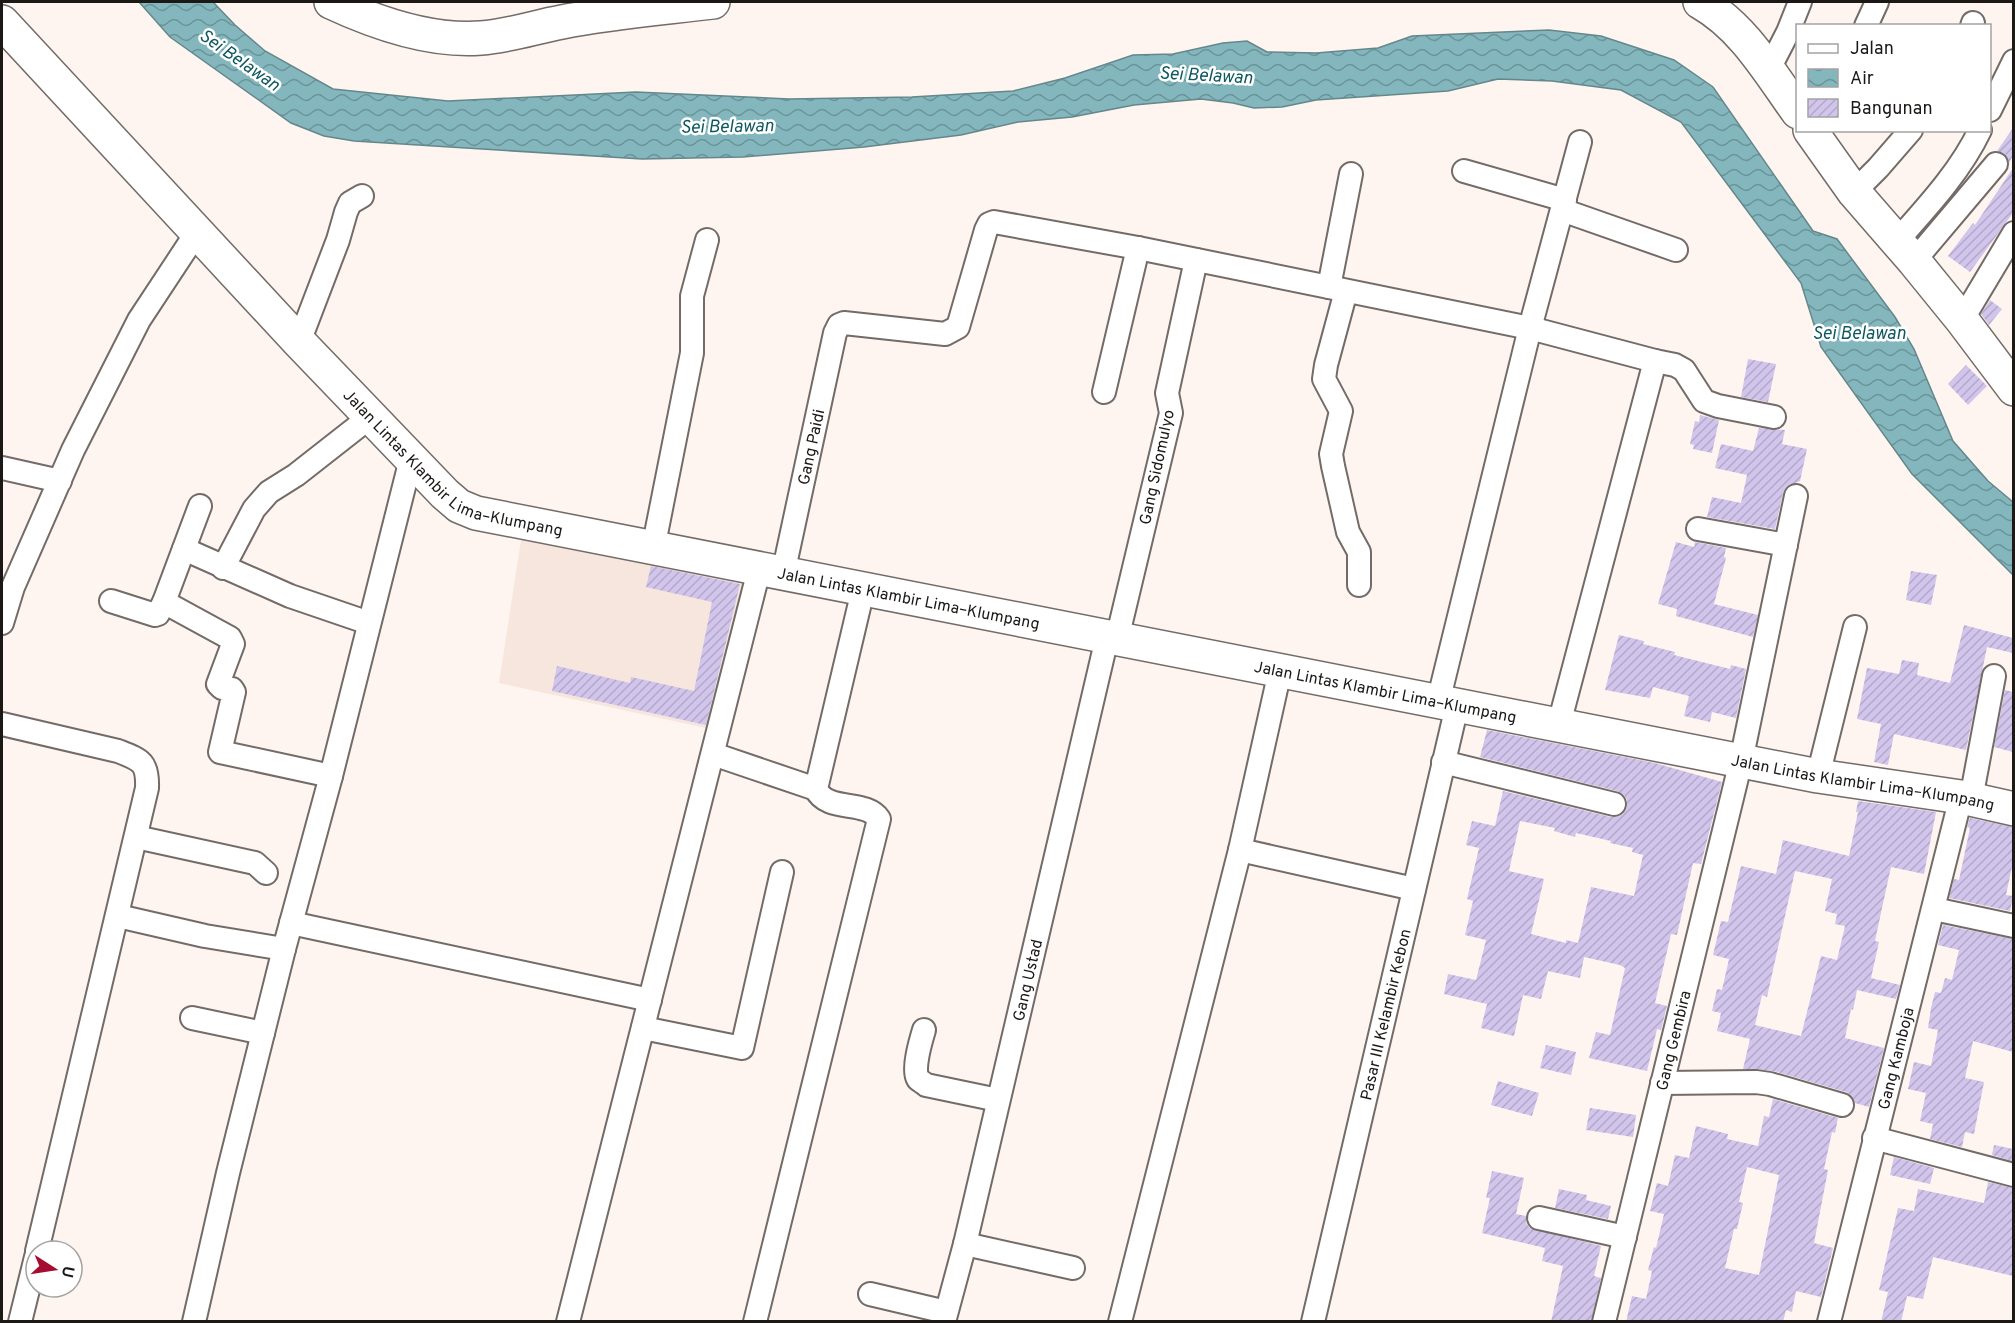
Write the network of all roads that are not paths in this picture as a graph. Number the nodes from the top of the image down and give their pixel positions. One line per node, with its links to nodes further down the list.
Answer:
1 (331, 2): 6 (main road)
2 (713, 2): 6 (main road)
3 (1700, 2): 10 (main road)
4 (1800, 2): 10 (street)
5 (1878, 2): 8 (street)
6 (563, 12)
7 (2, 22): 23 (main road, Jalan Lintas Klambir Lima–Klumpang)
8 (1867, 24)
9 (2013, 61): 11 (street)
10 (1768, 71): 12 (main road)
11 (1991, 106)
12 (1796, 111)
13 (1811, 132): 20 (main road)
14 (1909, 132): 20 (street)
15 (1979, 132): 28 (street)
16 (1580, 142): 22 (street)
17 (1996, 164): 28 (street)
18 (1464, 171): 22 (street)
19 (1351, 174): 30 (street)
20 (1854, 192): 28 (main road)
21 (362, 196): 33 (street)
22 (1563, 205): 27 (street); 32 (street)
23 (197, 232): 33 (main road, Jalan Lintas Klambir Lima–Klumpang); 41 (street)
24 (2013, 233): 31 (street)
25 (707, 240): 47 (street)
26 (1138, 248): 29 (street); 36 (street); 49 (street, Gang Paidi)
27 (1676, 250)
28 (1905, 251): 31 (main road)
29 (1196, 260): 30 (street); 58 (street, Gang Sidomulyo)
30 (1338, 289): 32 (street); 51 (street)
31 (1962, 320): 35 (main road)
32 (1530, 328): 34 (street); 61 (street)
33 (299, 342): 37 (main road, Jalan Lintas Klambir Lima–Klumpang)
34 (1655, 361): 38 (street); 63 (street)
35 (2013, 389)
36 (1104, 392)
37 (370, 417): 39 (main road, Jalan Lintas Klambir Lima–Klumpang); 48 (street)
38 (1774, 417)
39 (411, 459): 47 (main road, Jalan Lintas Klambir Lima–Klumpang); 56 (street)
40 (2, 468): 41 (street)
41 (60, 481): 50 (street)
42 (1796, 496): 45 (street, Gang Gembira)
43 (200, 506): 46 (street)
44 (1698, 529): 45 (street)
45 (1786, 545): 65 (street, Gang Gembira)
46 (184, 549): 48 (street); 54 (street)
47 (653, 549): 49 (main road, Jalan Lintas Klambir Lima–Klumpang)
48 (223, 568): 56 (street)
49 (771, 572): 52 (main road, Jalan Lintas Klambir Lima–Klumpang); 64 (street, Gang Paidi)
50 (10, 574): 55 (street)
51 (1359, 585)
52 (863, 590): 58 (main road, Jalan Lintas Klambir Lima–Klumpang); 69 (street)
53 (111, 601): 54 (street)
54 (164, 602): 67 (street)
55 (2, 623)
56 (369, 623): 67 (street)
57 (1855, 627): 68 (street)
58 (1112, 638): 59 (main road, Jalan Lintas Klambir Lima–Klumpang); 89 (street, Gang Ustad)
59 (1280, 671): 61 (main road, Jalan Lintas Klambir Lima–Klumpang); 74 (street)
60 (1994, 676): 70 (street, Gang Kamboja)
61 (1448, 704): 63 (main road, Jalan Lintas Klambir Lima–Klumpang); 66 (street, Pasar III Kelambir Kebon)
62 (2, 724): 73 (street)
63 (1559, 724): 65 (main road, Jalan Lintas Klambir Lima–Klumpang)
64 (712, 754): 69 (street); 83 (street, Gang Paidi)
65 (1741, 761): 68 (main road, Jalan Lintas Klambir Lima–Klumpang); 88 (street, Gang Gembira)
66 (1443, 762): 71 (street); 77 (street, Pasar III Kelambir Kebon)
67 (331, 776): 80 (street)
68 (1818, 776): 70 (main road, Jalan Lintas Klambir Lima–Klumpang)
69 (816, 789): 104 (street)
70 (1966, 798): 72 (main road, Jalan Lintas Klambir Lima–Klumpang); 78 (street, Gang Kamboja)
71 (1614, 804)
72 (2013, 810)
73 (136, 837): 76 (street); 79 (street)
74 (1240, 850): 77 (street); 105 (street)
75 (782, 872): 85 (street)
76 (266, 873)
77 (1414, 889): 106 (street, Pasar III Kelambir Kebon)
78 (1934, 909): 81 (street); 91 (street, Gang Kamboja)
79 (118, 916): 82 (street); 95 (street)
80 (291, 923): 82 (street); 83 (street)
81 (2013, 926)
82 (284, 949): 87 (street)
83 (650, 1000): 85 (street, Gang Paidi)
84 (192, 1018): 87 (street)
85 (643, 1028): 103 (street, Gang Paidi)
86 (924, 1030): 89 (street)
87 (263, 1033): 102 (street)
88 (1662, 1083): 90 (street); 94 (street, Gang Gembira)
89 (998, 1100): 96 (street, Gang Ustad)
90 (1842, 1105)
91 (1874, 1138): 92 (street); 108 (street, Gang Kamboja)
92 (2013, 1175)
93 (1539, 1218): 94 (street)
94 (1624, 1237): 107 (street, Gang Gembira)
95 (41, 1239)
96 (965, 1244): 97 (street); 100 (street, Gang Ustad)
97 (1073, 1268)
98 (870, 1294): 100 (street)
99 (26, 1299): 101 (street)
100 (945, 1317)
101 (20, 1322)
102 (194, 1322)
103 (568, 1322)
104 (755, 1322)
105 (1120, 1322)
106 (1314, 1322)
107 (1604, 1322)
108 (1829, 1322)

